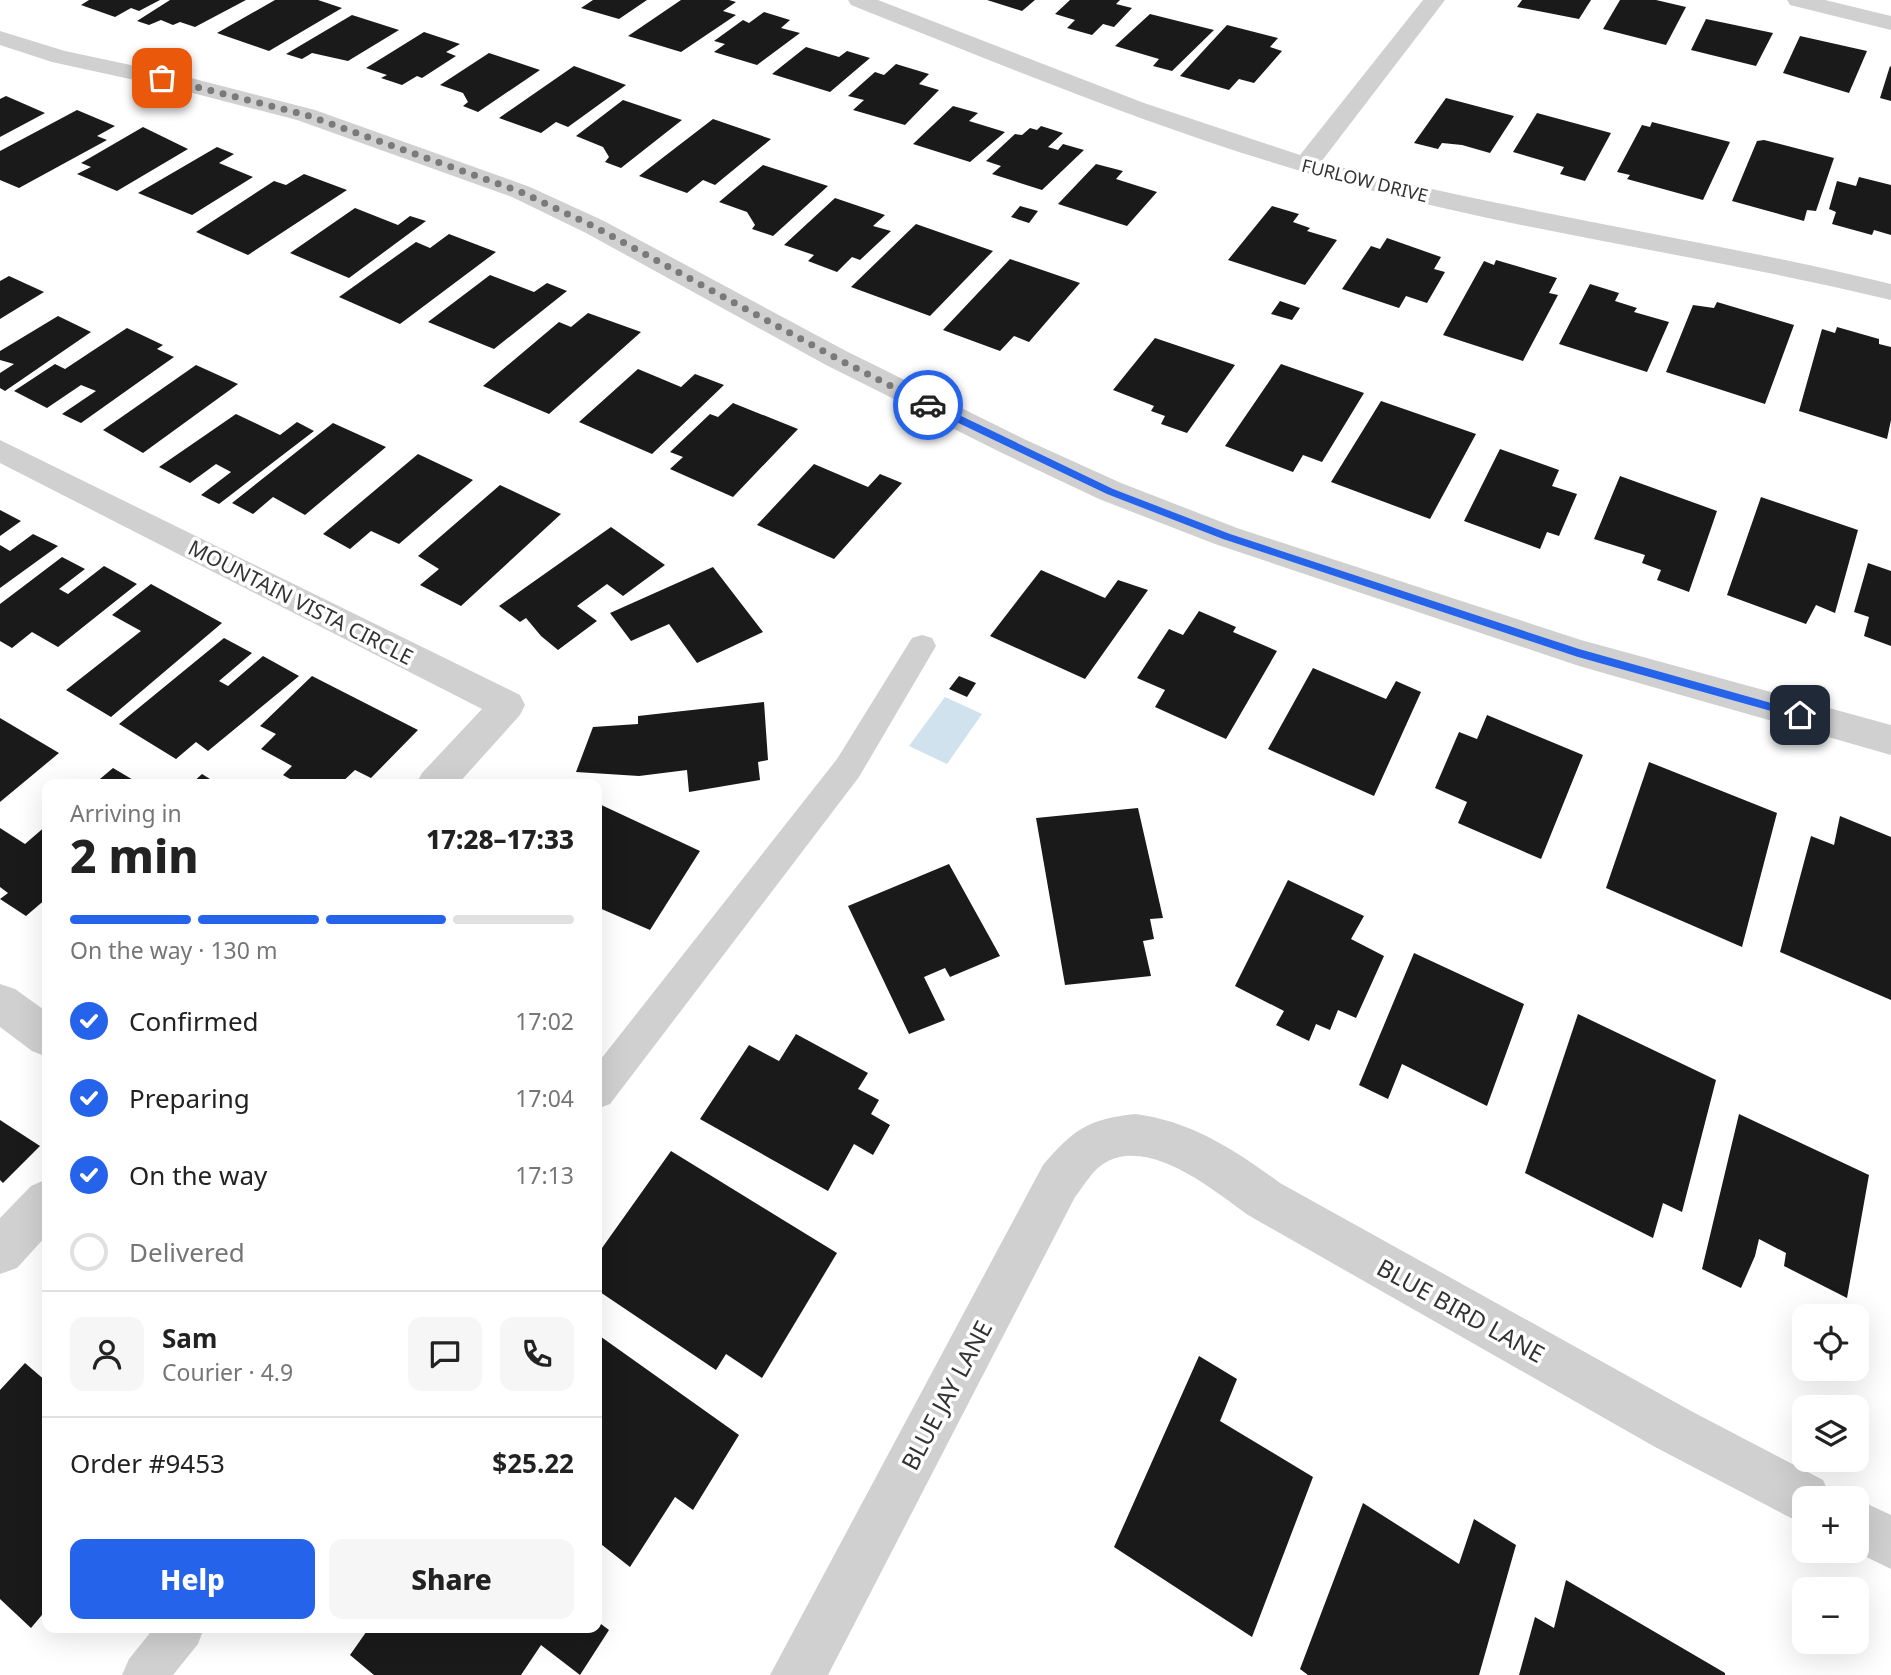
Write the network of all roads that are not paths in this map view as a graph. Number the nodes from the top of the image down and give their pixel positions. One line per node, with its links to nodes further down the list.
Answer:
1 (859, 0): 6 (street, FURLOW DRIVE)
2 (1434, 0): 6 (street)
3 (1798, 0): 4 (street)
4 (1891, 23)
5 (0, 38): 10 (street)
6 (1305, 165): 7 (street, FURLOW DRIVE)
7 (1891, 292)
8 (0, 450): 11 (street, MOUNTAIN VISTA CIRCLE)
9 (922, 646): 14 (lane)
10 (1891, 740)
11 (440, 779)
12 (0, 1003): 13 (street)
13 (42, 1033)
14 (602, 1086)
15 (1116, 1135): 18 (street, BLUE BIRD LANE); 23 (street, BLUE JAY LANE)
16 (42, 1207): 17 (street)
17 (0, 1251)
18 (1792, 1491)
19 (1869, 1531): 20 (street)
20 (1891, 1543)
21 (178, 1633): 22 (lane)
22 (145, 1675)
23 (798, 1675)

